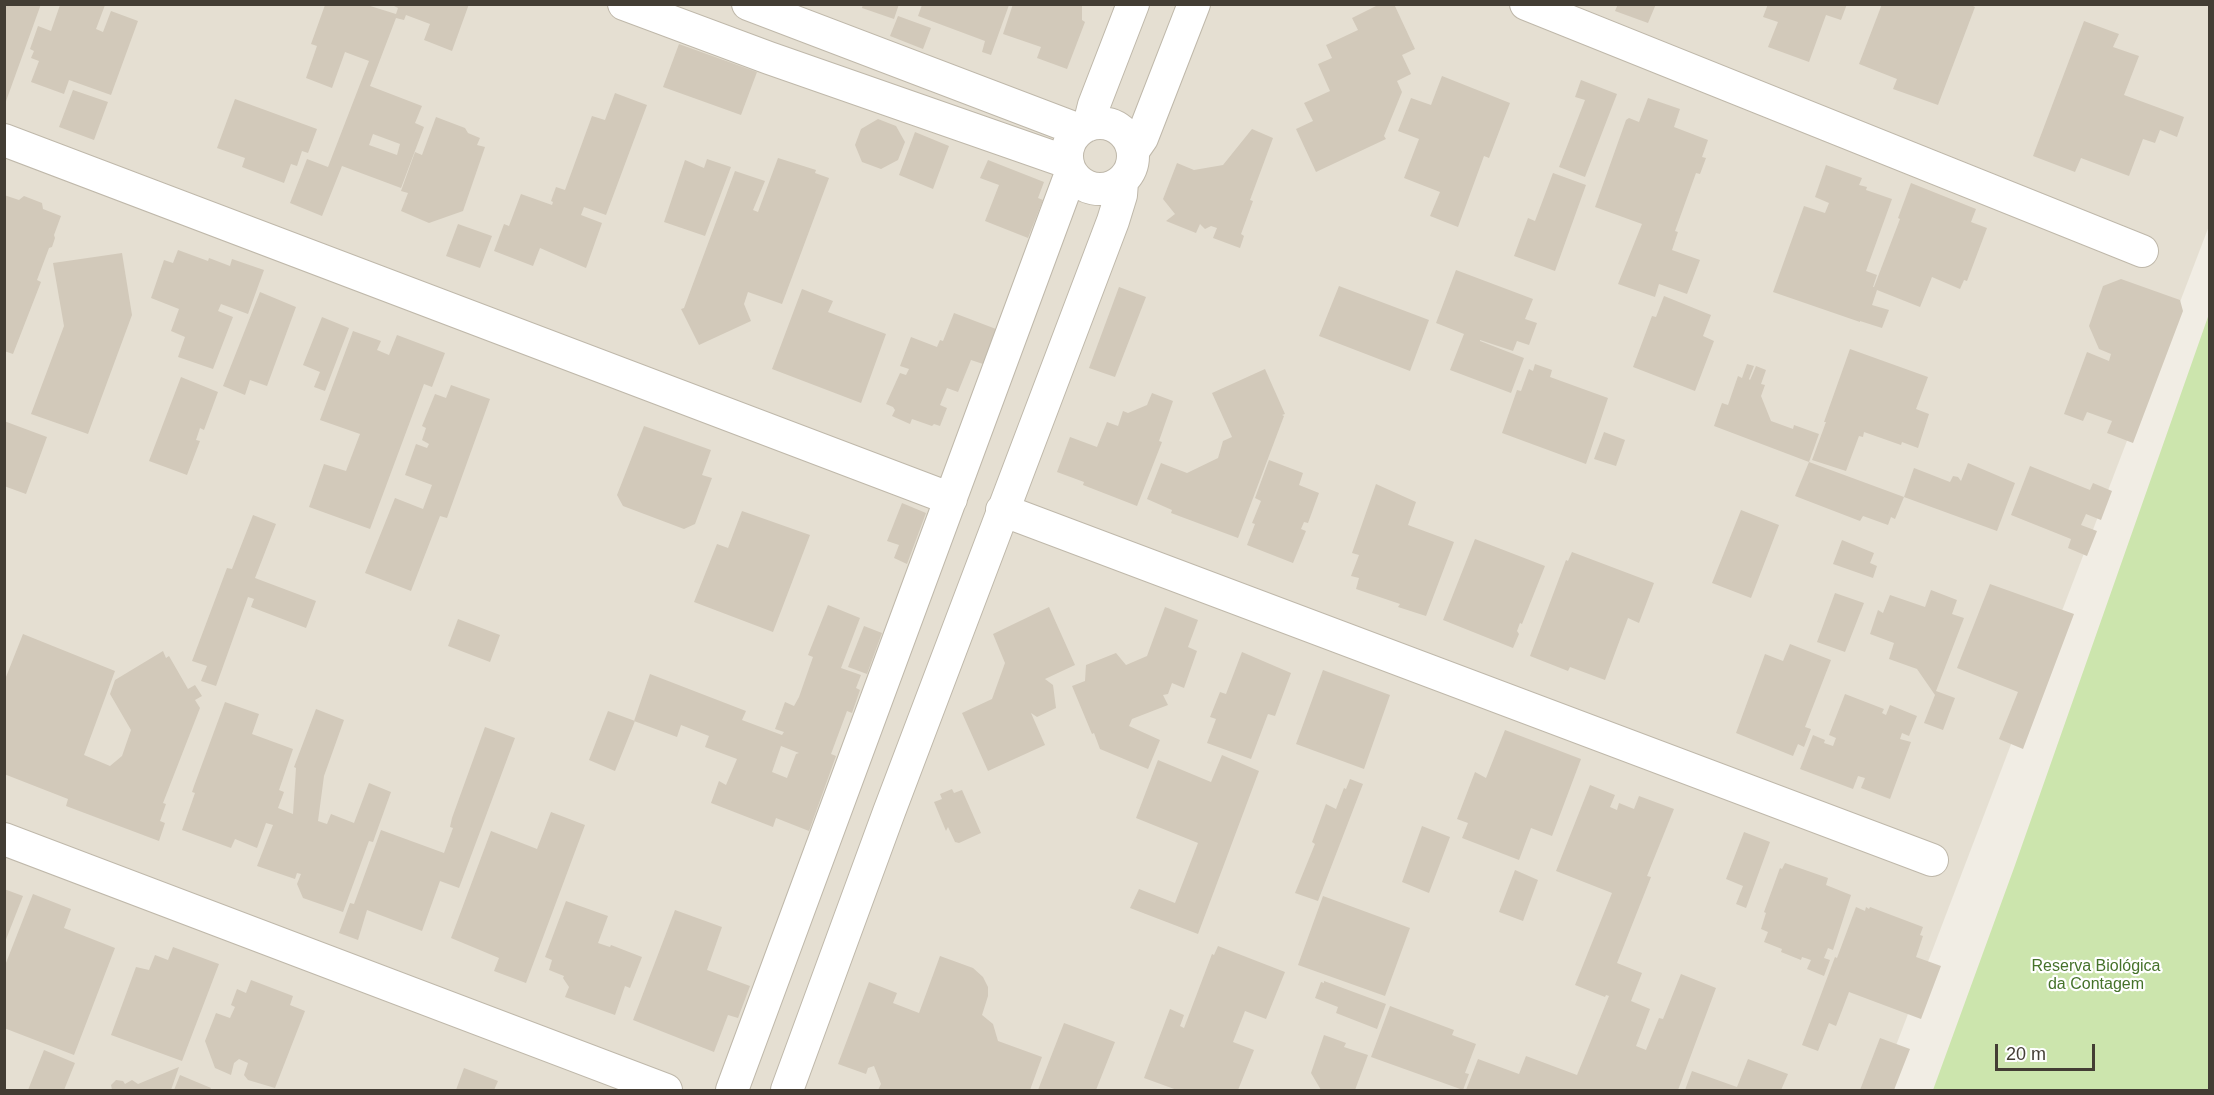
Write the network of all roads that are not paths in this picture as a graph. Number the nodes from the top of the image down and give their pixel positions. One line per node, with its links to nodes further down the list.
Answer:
1 (624, 4): 7 (street)
2 (748, 4): 6 (street)
3 (1133, 4): 8 (street)
4 (1194, 4): 10 (street)
5 (1526, 4): 13 (street)
6 (782, 17): 7 (street); 8 (street)
7 (769, 58): 11 (street)
8 (1084, 128): 10 (street); 11 (street)
9 (4, 140): 14 (street)
10 (1133, 151): 12 (street)
11 (1069, 167): 12 (street); 14 (street)
12 (1122, 182): 15 (street)
13 (2142, 251)
14 (951, 499): 16 (street)
15 (1002, 510): 17 (street); 19 (street)
16 (842, 796): 17 (street); 21 (street)
17 (889, 812): 22 (street)
18 (4, 839): 20 (street)
19 (1932, 860)
20 (666, 1090)
21 (732, 1090)
22 (788, 1090)

